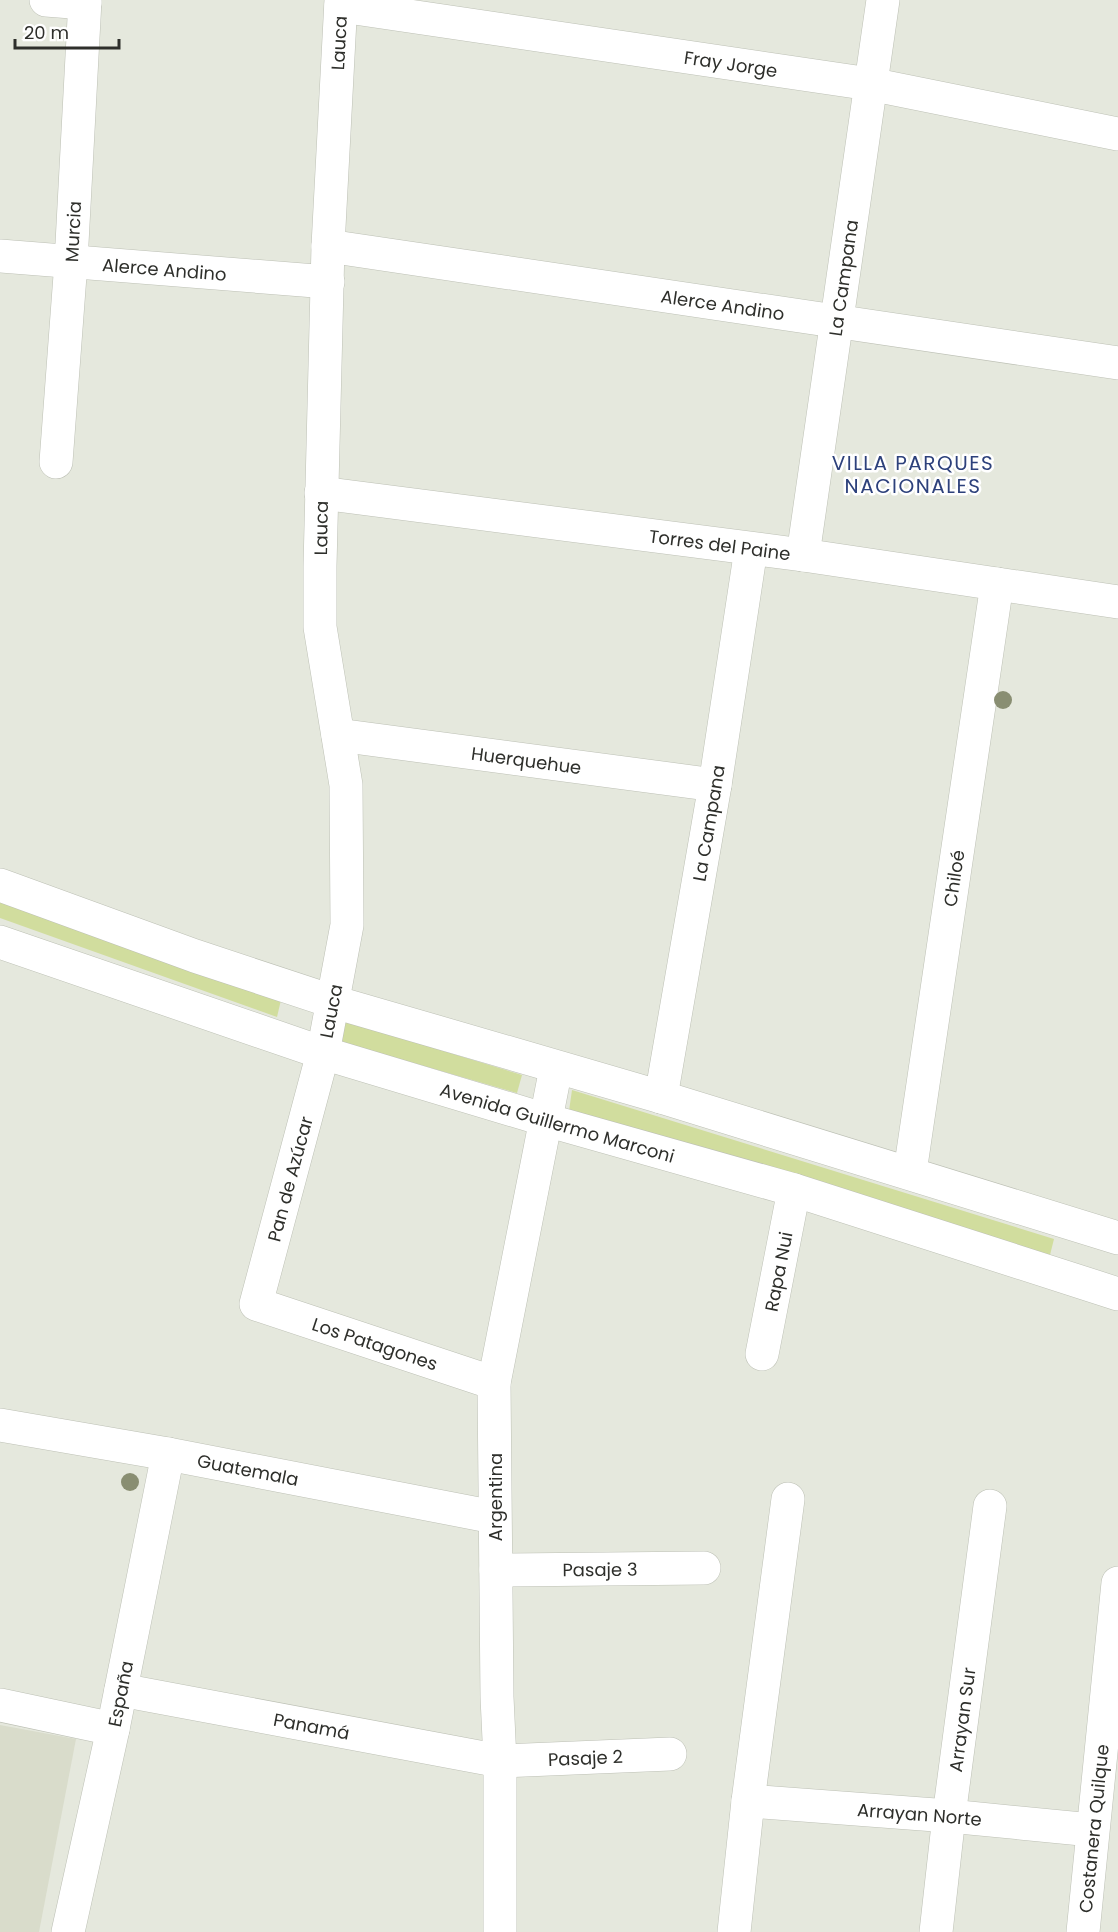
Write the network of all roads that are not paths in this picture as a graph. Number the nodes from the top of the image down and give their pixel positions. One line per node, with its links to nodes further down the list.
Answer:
1 (46, 0): 3 (street)
2 (883, 0): 5 (street, La Campana)
3 (85, 2): 9 (street, Murcia)
4 (341, 3): 5 (street, Fray Jorge); 7 (street, Lauca)
5 (870, 84): 6 (street, Fray Jorge); 11 (street, La Campana)
6 (1118, 134)
7 (328, 246): 10 (street, Lauca); 11 (street, Alerce Andino)
8 (0, 256): 9 (street, Alerce Andino)
9 (71, 262): 10 (street, Alerce Andino); 13 (street, Murcia)
10 (328, 282): 14 (street, Lauca)
11 (836, 322): 12 (street, Alerce Andino); 16 (street, La Campana)
12 (1118, 363)
13 (56, 462)
14 (321, 493): 15 (street, Torres del Paine); 19 (street, Lauca)
15 (751, 549): 16 (street, Torres del Paine); 20 (street, La Campana)
16 (803, 555): 17 (street, Torres del Paine)
17 (997, 584): 18 (street, Torres del Paine); 28 (street, Chiloé)
18 (1118, 602)
19 (338, 735): 20 (street, Huerquehue); 23 (street, Lauca)
20 (715, 785): 26 (street, La Campana)
21 (0, 885): 23 (street)
22 (0, 942): 24 (street, Avenida Guillermo Marconi)
23 (334, 1002): 24 (street, Lauca); 25 (street)
24 (323, 1053): 27 (street, Avenida Guillermo Marconi); 32 (street, Pan de Azúcar)
25 (556, 1068): 26 (street); 27 (street, Argentina)
26 (661, 1097): 28 (street)
27 (546, 1120): 29 (street, Avenida Guillermo Marconi); 34 (street, Argentina)
28 (910, 1172): 30 (street)
29 (794, 1190): 31 (street, Avenida Guillermo Marconi); 33 (street, Rapa Nui)
30 (1118, 1238)
31 (1118, 1294)
32 (256, 1304): 34 (street, Los Patagones)
33 (762, 1353)
34 (494, 1383): 39 (street, Argentina)
35 (0, 1425): 36 (street, Guatemala)
36 (168, 1454): 39 (street, Guatemala); 43 (street, España)
37 (788, 1499): 48 (street)
38 (990, 1506): 49 (street, Arrayan Sur)
39 (494, 1517): 41 (street, Argentina)
40 (704, 1568): 41 (street, Pasaje 3)
41 (496, 1570): 47 (street, Argentina)
42 (1118, 1583): 50 (street, Costanera Quilque)
43 (121, 1690): 45 (street, España); 47 (street, Panamá)
44 (0, 1706): 45 (street)
45 (113, 1729): 51 (street, España)
46 (670, 1755): 47 (street, Pasaje 2)
47 (500, 1761): 52 (street, Argentina)
48 (748, 1801): 49 (street, Arrayan Norte); 53 (street)
49 (949, 1816): 50 (street, Arrayan Norte); 54 (street, Arrayan Sur)
50 (1092, 1830): 55 (street, Costanera Quilque)
51 (68, 1932)
52 (500, 1932)
53 (734, 1932)
54 (936, 1932)
55 (1083, 1932)

